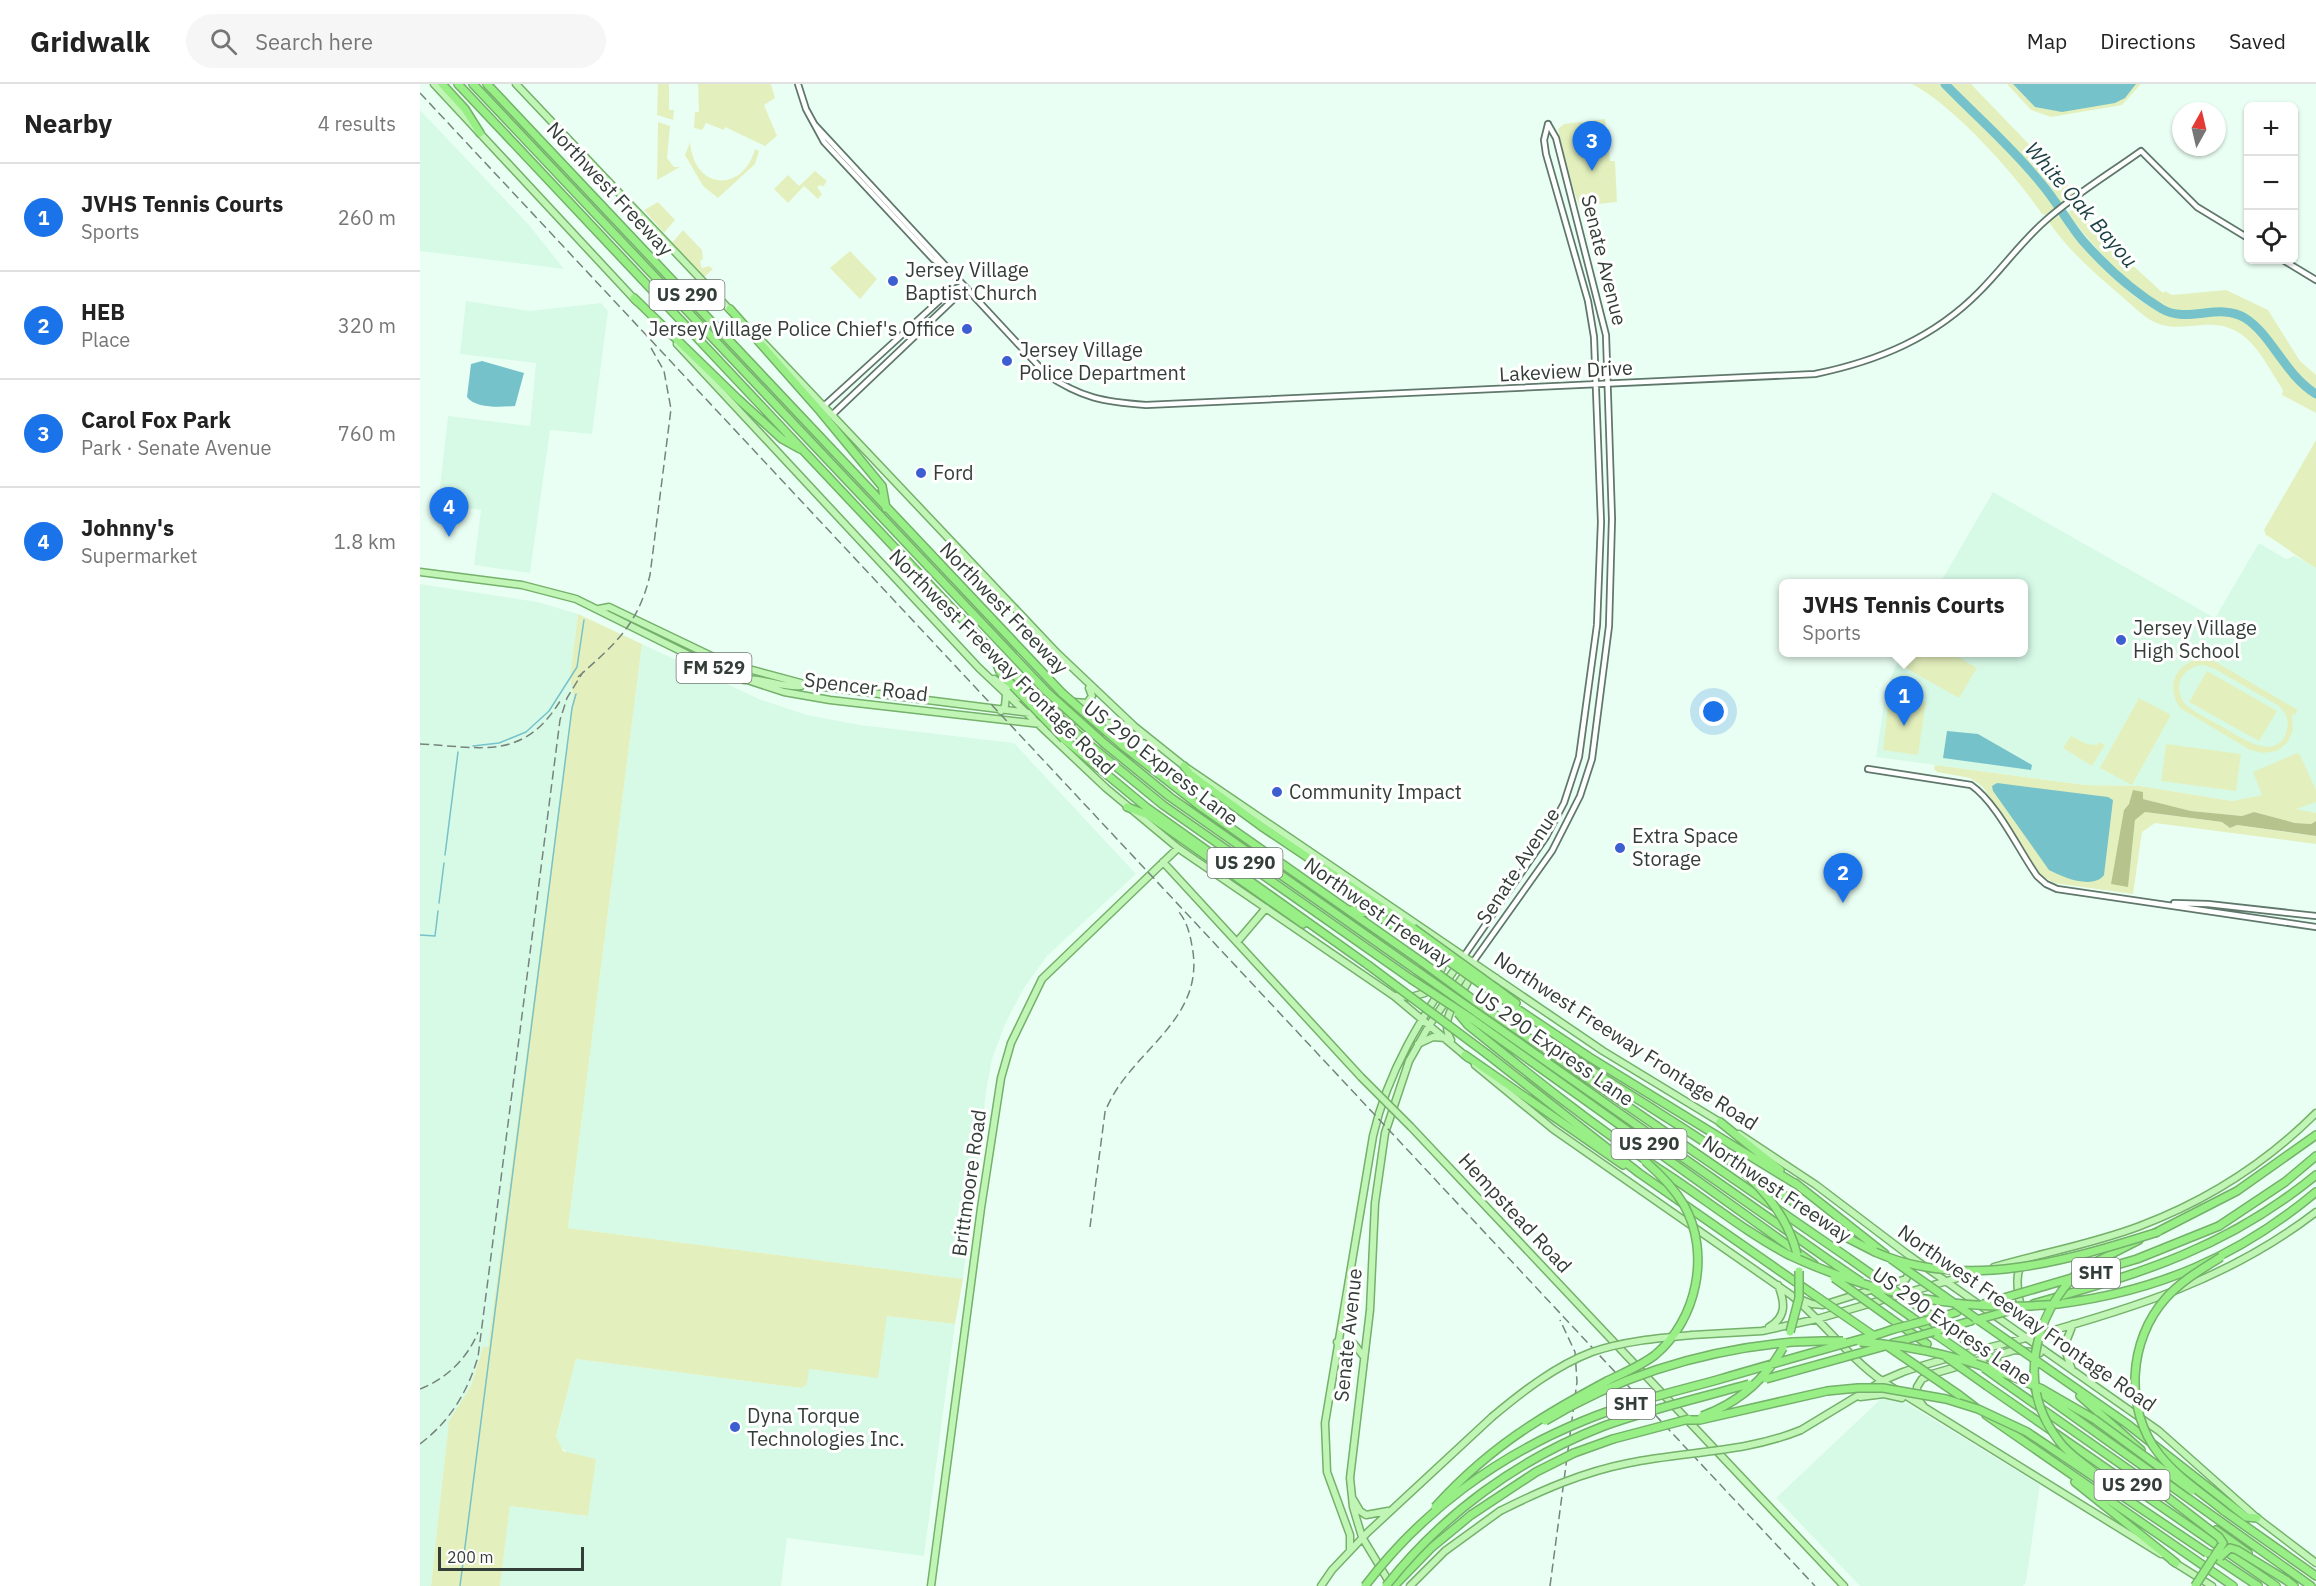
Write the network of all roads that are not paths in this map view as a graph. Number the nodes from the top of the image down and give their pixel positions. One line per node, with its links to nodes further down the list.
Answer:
1 (434, 84): 8 (main road, Northwest Freeway Frontage Road)
2 (442, 84): 8 (highway)
3 (458, 84): 19 (highway, Northwest Freeway / US 290)
4 (473, 84): 55 (highway, US 290 Express Lane, bridge)
5 (487, 84): 20 (highway, Northwest Freeway / US 290)
6 (516, 84): 14 (main road, Northwest Freeway Frontage Road)
7 (798, 84): 12 (street, Lakeview Drive)
8 (480, 133): 13 (main road, Northwest Freeway Frontage Road)
9 (2244, 236): 15 (street, Lakeview Drive)
10 (2290, 264): 11 (street)
11 (2316, 280)
12 (962, 285): 16 (street, Lakeview Drive); 17 (street); 18 (street)
13 (634, 298): 19 (highway); 25 (main road, Northwest Freeway Frontage Road)
14 (729, 309): 17 (main road, Northwest Freeway Frontage Road); 20 (highway)
15 (1608, 384): 16 (street, Lakeview Drive); 16 (street, Senate Avenue); 49 (street, Senate Avenue)
16 (1596, 385): 48 (street, Senate Avenue)
17 (825, 405): 18 (main road, Northwest Freeway Frontage Road)
18 (833, 414): 27 (main road, Northwest Freeway Frontage Road)
19 (807, 453): 23 (highway, Northwest Freeway / US 290)
20 (886, 507): 42 (highway, Northwest Freeway / US 290, bridge)
21 (420, 572): 22 (main road, Spencer Road / FM 529)
22 (599, 609): 24 (main road, Spencer Road / FM 529); 26 (main road, Spencer Road / FM 529)
23 (992, 651): 47 (highway, bridge); 55 (highway, Northwest Freeway / US 290, bridge)
24 (726, 663): 26 (main road); 28 (main road, Spencer Road / FM 529)
25 (979, 668): 27 (main road); 29 (main road, Northwest Freeway Frontage Road)
26 (744, 680): 28 (main road); 32 (main road, Spencer Road / FM 529)
27 (1084, 680): 33 (main road, Northwest Freeway Frontage Road)
28 (808, 685): 30 (main road, Spencer Road / FM 529)
29 (1006, 695): 30 (main road); 31 (main road, Northwest Freeway Frontage Road)
30 (1001, 711): 31 (main road, Spencer Road / FM 529)
31 (1026, 714): 32 (main road, Northwest Freeway Frontage Road); 33 (main road, Spencer Road / FM 529)
32 (1036, 724): 34 (main road, Spencer Road / FM 529); 37 (main road, Northwest Freeway Frontage Road)
33 (1134, 726): 34 (main road, Northwest Freeway Frontage Road)
34 (1146, 736): 35 (main road, Northwest Freeway Frontage Road)
35 (1184, 766): 45 (main road, Northwest Freeway Frontage Road); 50 (highway, bridge)
36 (1868, 769): 40 (street)
37 (1127, 807): 38 (main road, Northwest Freeway Frontage Road); 47 (highway)
38 (1178, 848): 39 (main road, Brittmoore Road); 41 (main road, Northwest Freeway Frontage Road)
39 (1163, 862): 46 (main road, Hempstead Road); 112 (main road, Brittmoore Road)
40 (2165, 903): 43 (street); 44 (street)
41 (1266, 908): 46 (main road); 53 (main road, Northwest Freeway Frontage Road)
42 (1348, 910): 52 (highway, bridge); 59 (highway, Northwest Freeway / US 290, bridge)
43 (2316, 916)
44 (2316, 927)
45 (1433, 934): 48 (main road, Northwest Freeway Frontage Road); 53 (main road)
46 (1237, 942): 118 (main road, Hempstead Road, bridge)
47 (1346, 950): 68 (highway, bridge)
48 (1464, 956): 49 (main road, Northwest Freeway Frontage Road); 54 (main road, Senate Avenue)
49 (1473, 962): 51 (main road, Northwest Freeway Frontage Road); 56 (main road, Senate Avenue)
50 (1479, 976): 51 (main road); 52 (highway, bridge); 60 (main road)
51 (1496, 978): 63 (main road, Northwest Freeway Frontage Road)
52 (1494, 990): 70 (highway)
53 (1395, 996): 54 (main road, Northwest Freeway Frontage Road)
54 (1421, 1017): 56 (main road, Northwest Freeway Frontage Road); 85 (main road, Senate Avenue)
55 (1472, 1019): 67 (highway); 98 (highway, US 290 Express Lane, bridge); 123 (highway, Northwest Freeway / US 290, bridge)
56 (1430, 1024): 57 (main road, Northwest Freeway Frontage Road); 58 (main road, Senate Avenue)
57 (1445, 1038): 58 (main road); 60 (main road, Northwest Freeway Frontage Road)
58 (1418, 1044): 87 (main road, Senate Avenue)
59 (1537, 1044): 65 (highway, bridge); 103 (highway, Northwest Freeway / US 290, bridge)
60 (1455, 1046): 61 (main road, Northwest Freeway Frontage Road)
61 (1465, 1055): 68 (highway); 78 (main road, Northwest Freeway Frontage Road)
62 (2316, 1113): 76 (main road)
63 (1720, 1122): 70 (highway); 74 (main road, Northwest Freeway Frontage Road)
64 (2316, 1135): 73 (highway)
65 (1713, 1149): 73 (highway, bridge); 95 (highway, bridge)
66 (2316, 1156): 105 (highway, SHT, bridge)
67 (1645, 1161): 75 (highway, bridge); 97 (highway, bridge)
68 (1639, 1173): 96 (highway, bridge)
69 (2316, 1174): 115 (highway, SHT, bridge)
70 (1799, 1186): 89 (highway, bridge)
71 (2316, 1192): 75 (highway)
72 (2316, 1212): 81 (main road)
73 (2158, 1232): 99 (highway, bridge)
74 (1907, 1254): 77 (main road, Northwest Freeway Frontage Road); 79 (main road)
75 (2221, 1257): 102 (highway, bridge)
76 (2026, 1258): 77 (main road); 83 (main road)
77 (1945, 1281): 80 (main road); 84 (main road, Northwest Freeway Frontage Road)
78 (1778, 1285): 79 (main road, Northwest Freeway Frontage Road); 82 (main road)
79 (1791, 1295): 80 (main road, Northwest Freeway Frontage Road)
80 (1818, 1319): 82 (main road); 90 (main road, Northwest Freeway Frontage Road)
81 (2073, 1324): 83 (main road); 88 (main road)
82 (1762, 1331): 101 (main road, bridge)
83 (2047, 1332): 84 (main road)
84 (2025, 1338): 86 (main road, Northwest Freeway Frontage Road); 90 (main road)
85 (1337, 1342): 87 (main road); 107 (main road, Senate Avenue)
86 (2050, 1355): 88 (main road, Northwest Freeway Frontage Road); 91 (main road)
87 (1364, 1358): 100 (main road, Senate Avenue)
88 (2072, 1371): 104 (main road, Northwest Freeway Frontage Road)
89 (2052, 1375): 103 (highway); 104 (highway)
90 (1882, 1382): 92 (main road); 93 (main road, Northwest Freeway Frontage Road)
91 (1917, 1393): 94 (main road); 95 (highway, bridge); 99 (highway, bridge)
92 (1853, 1399): 93 (main road); 117 (main road, bridge)
93 (1911, 1401): 94 (main road, Northwest Freeway Frontage Road)
94 (1927, 1411): 108 (main road, Northwest Freeway Frontage Road)
95 (1686, 1420): 116 (highway, bridge)
96 (2028, 1445): 108 (highway); 121 (highway)
97 (1483, 1462): 102 (highway, bridge); 105 (highway, bridge)
98 (2158, 1490): 111 (highway, US 290 Express Lane, bridge); 119 (highway, bridge)
99 (2116, 1493): 122 (highway, bridge)
100 (1351, 1495): 101 (main road); 106 (main road, Senate Avenue)
101 (1389, 1511): 106 (main road)
102 (2224, 1511): 110 (highway)
103 (2206, 1512): 125 (highway, Northwest Freeway / US 290)
104 (2257, 1518): 109 (main road, Northwest Freeway Frontage Road)
105 (1419, 1524): 114 (highway, SHT, bridge)
106 (1362, 1537): 107 (main road); 116 (main road, Senate Avenue)
107 (1350, 1550): 113 (main road)
108 (2176, 1563): 120 (main road, Northwest Freeway Frontage Road)
109 (2316, 1563)
110 (2316, 1576)
111 (2286, 1580): 119 (highway, bridge); 124 (highway, US 290 Express Lane)
112 (931, 1586)
113 (1321, 1586)
114 (1365, 1586)
115 (1386, 1586)
116 (1393, 1586)
117 (1410, 1586)
118 (1844, 1586)
119 (2197, 1586)
120 (2212, 1586)
121 (2233, 1586)
122 (2258, 1586)
123 (2276, 1586)
124 (2294, 1586)
125 (2311, 1586)

